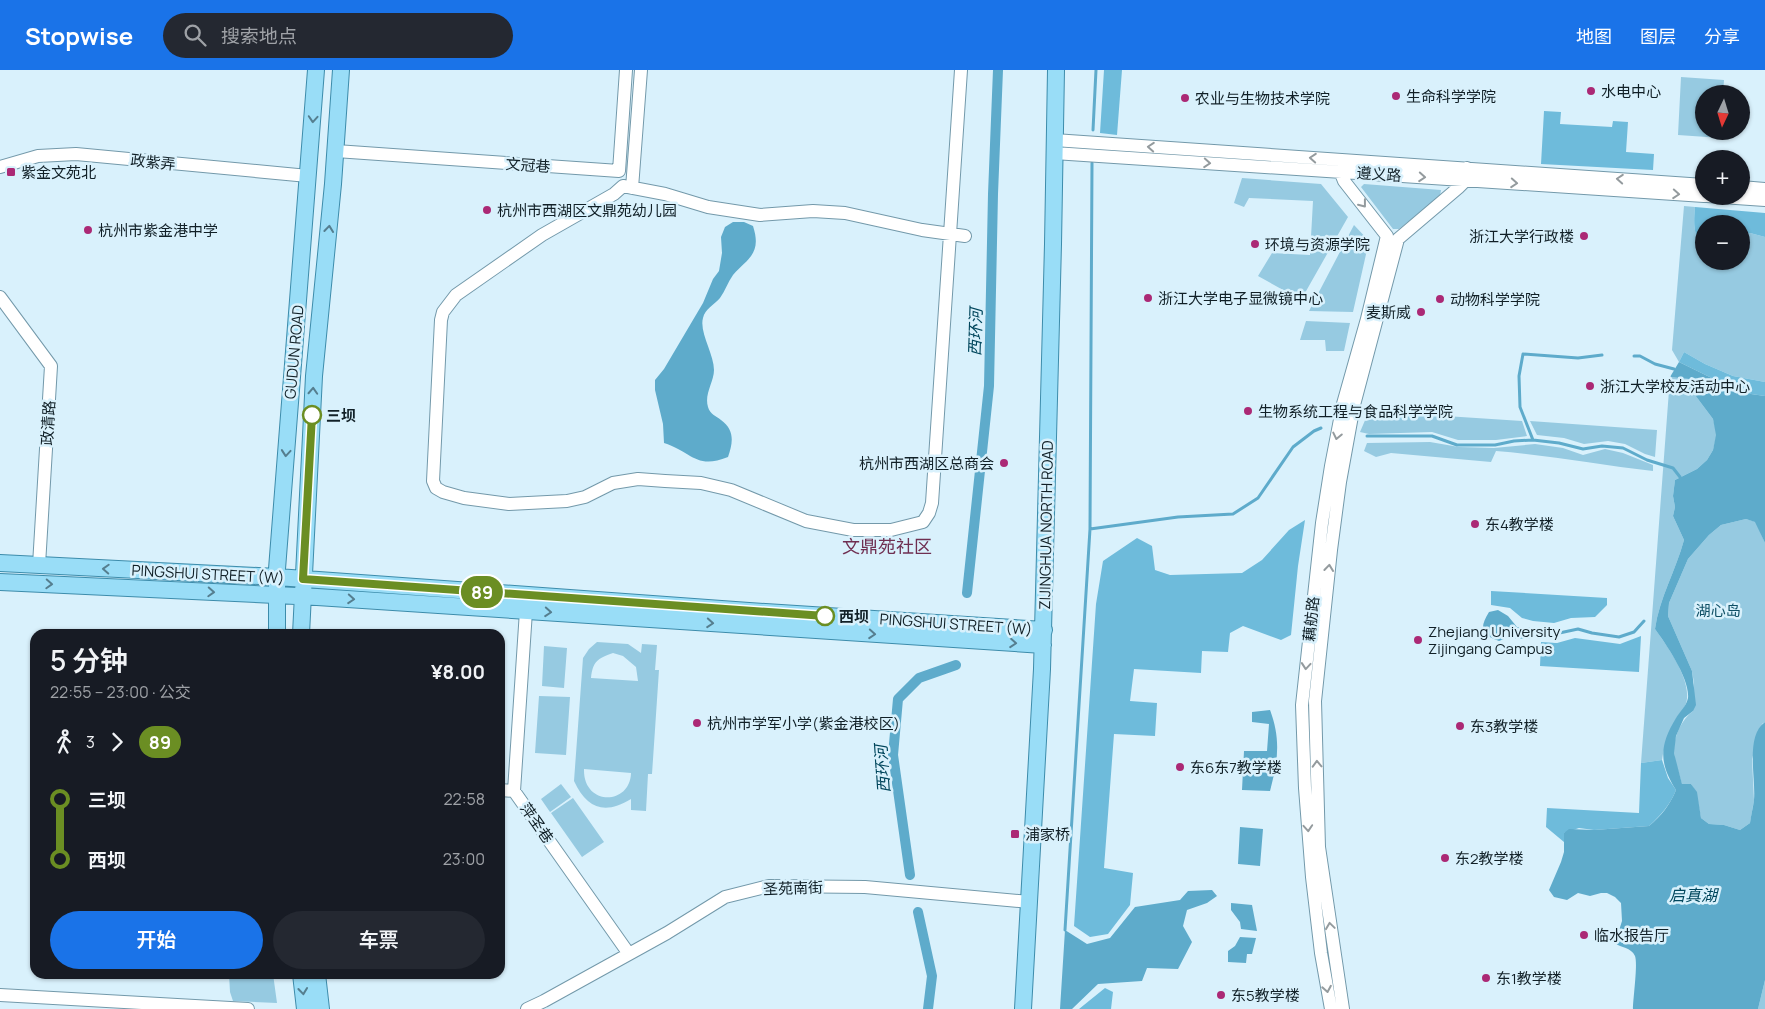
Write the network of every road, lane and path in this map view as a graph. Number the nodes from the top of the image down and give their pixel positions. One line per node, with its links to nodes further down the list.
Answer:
1 (316, 70): 12 (main road, GUDUN ROAD, one-way to 12)
2 (341, 70): 8 (main road, GUDUN ROAD)
3 (626, 70): 8 (street, 文冠巷)
4 (641, 70): 14 (street)
5 (961, 70): 20 (street)
6 (1056, 70): 7 (main road, ZIJINGHUA NORTH ROAD)
7 (1054, 147): 9 (street, 遵义路); 35 (main road, ZIJINGHUA NORTH ROAD)
8 (336, 151): 27 (main road, GUDUN ROAD, one-way to 8)
9 (1340, 166): 11 (street, 遵义路); 22 (street, one-way to 22)
10 (0, 167): 12 (street, 政紫弄)
11 (1466, 174): 13 (street, 遵义路, one-way to 11); 17 (street, 遵义路, one-way to 17); 22 (street)
12 (308, 176): 26 (main road, GUDUN ROAD, one-way to 26)
13 (1695, 185)
14 (632, 188): 20 (street); 20 (street)
15 (1750, 188): 16 (street)
16 (1765, 189)
17 (1695, 195)
18 (1750, 199): 19 (street, 遵义路)
19 (1765, 200)
20 (949, 234): 21 (street)
21 (965, 236)
22 (1393, 237): 48 (street, 藕舫路, one-way to 48); 49 (street, 藕舫路, one-way to 22)
23 (0, 297): 25 (street, 政清路)
24 (0, 563): 25 (main road, PINGSHUI STREET (W))
25 (39, 565): 26 (main road, PINGSHUI STREET (W), one-way to 25)
26 (277, 577): 27 (main road, PINGSHUI STREET (W)); 29 (main road, GUDUN ROAD)
27 (303, 579): 30 (main road, GUDUN ROAD); 34 (main road, PINGSHUI STREET (W))
28 (0, 582): 29 (main road, PINGSHUI STREET (W), one-way to 29)
29 (276, 595): 30 (main road, PINGSHUI STREET (W)); 32 (main road, GUDUN ROAD)
30 (302, 596): 31 (main road, PINGSHUI STREET (W), one-way to 31); 33 (main road, GUDUN ROAD)
31 (526, 611): 34 (main road, PINGSHUI STREET (W), one-way to 34); 37 (street, 萍圣巷)
32 (277, 629)
33 (301, 629)
34 (935, 630): 35 (main road, PINGSHUI STREET (W))
35 (1043, 637): 38 (main road, ZIJINGHUA NORTH ROAD)
36 (505, 790): 37 (street)
37 (514, 791): 39 (street, 萍圣巷)
38 (1030, 902): 39 (street, 圣苑南街); 47 (main road, ZIJINGHUA NORTH ROAD)
39 (629, 954): 46 (street, 圣苑南街)
40 (302, 979): 44 (main road, one-way to 44)
41 (318, 979): 45 (main road)
42 (0, 995): 43 (street)
43 (248, 1009)
44 (305, 1009)
45 (321, 1009)
46 (527, 1009)
47 (1023, 1009)
48 (1331, 1009)
49 (1343, 1009)

